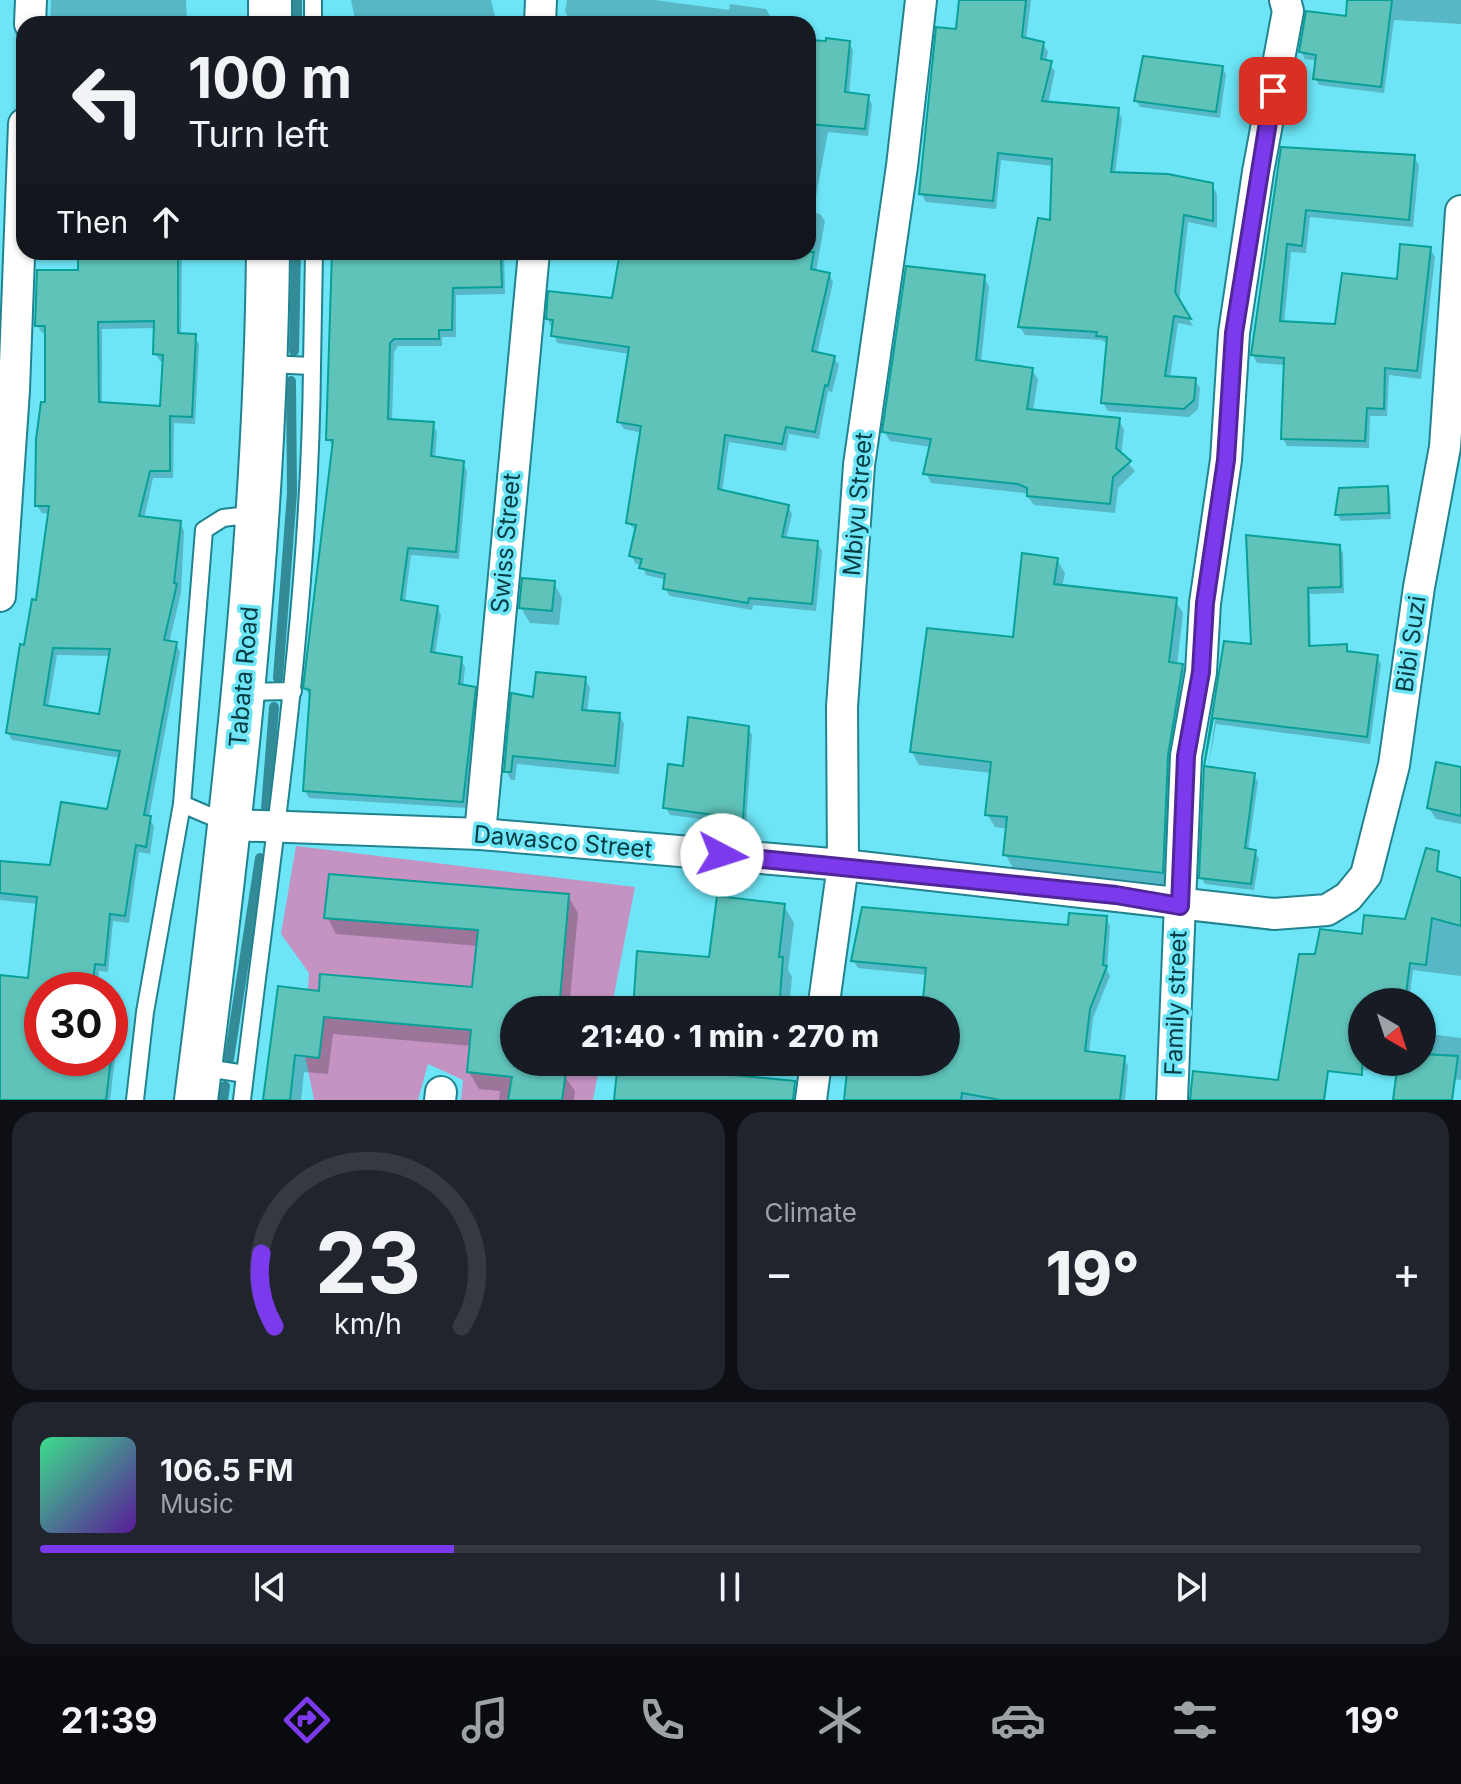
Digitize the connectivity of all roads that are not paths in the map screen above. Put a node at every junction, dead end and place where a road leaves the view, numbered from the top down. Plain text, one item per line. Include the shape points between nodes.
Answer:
1 (921, 0) edge
2 (1285, 0) edge
3 (1461, 211) edge
4 (19, 260) edge
5 (268, 260) edge
6 (314, 260) edge
7 (533, 260) edge
8 (265, 364) junction
9 (312, 366) junction
10 (259, 514) junction
11 (0, 596) edge
12 (293, 691) junction
13 (242, 692) junction
14 (182, 804) junction
15 (231, 825) junction
16 (275, 827) junction
17 (480, 834) junction
18 (843, 865) junction
19 (1180, 906) junction
20 (825, 996) edge
21 (245, 1074) junction
22 (814, 1076) edge
23 (198, 1084) edge
24 (135, 1100) edge
25 (242, 1100) edge
26 (811, 1100) edge
27 (1172, 1100) edge

1 - 18 street, Mbiyu Street via 859,465 842,707
2 - 19 street, Family street via 1288,11 1234,333 1226,460 1186,756
3 - 19 street, Bibi Suzi via 1445,447 1394,765 1366,875 1348,897 1327,910 1274,914
4 - 11 street
5 - 8 main road, Tabata Road
6 - 9 lane
7 - 17 street, Swiss Street
8 - 9 lane
8 - 10 main road, Tabata Road
9 - 12 lane via 311,473
10 - 13 main road, Tabata Road
10 - 14 lane via 223,518 204,530
12 - 13 lane
12 - 16 lane
13 - 15 main road, Tabata Road
14 - 15 lane
14 - 24 lane
15 - 16 street, Dawasco Street
15 - 23 main road, Tabata Road
16 - 17 street, Dawasco Street
16 - 21 lane
17 - 18 street, Dawasco Street
18 - 19 street, Dawasco Street
18 - 20 street, Mbiyu Street
19 - 27 street, Family street
21 - 23 lane
21 - 25 lane
22 - 26 street

